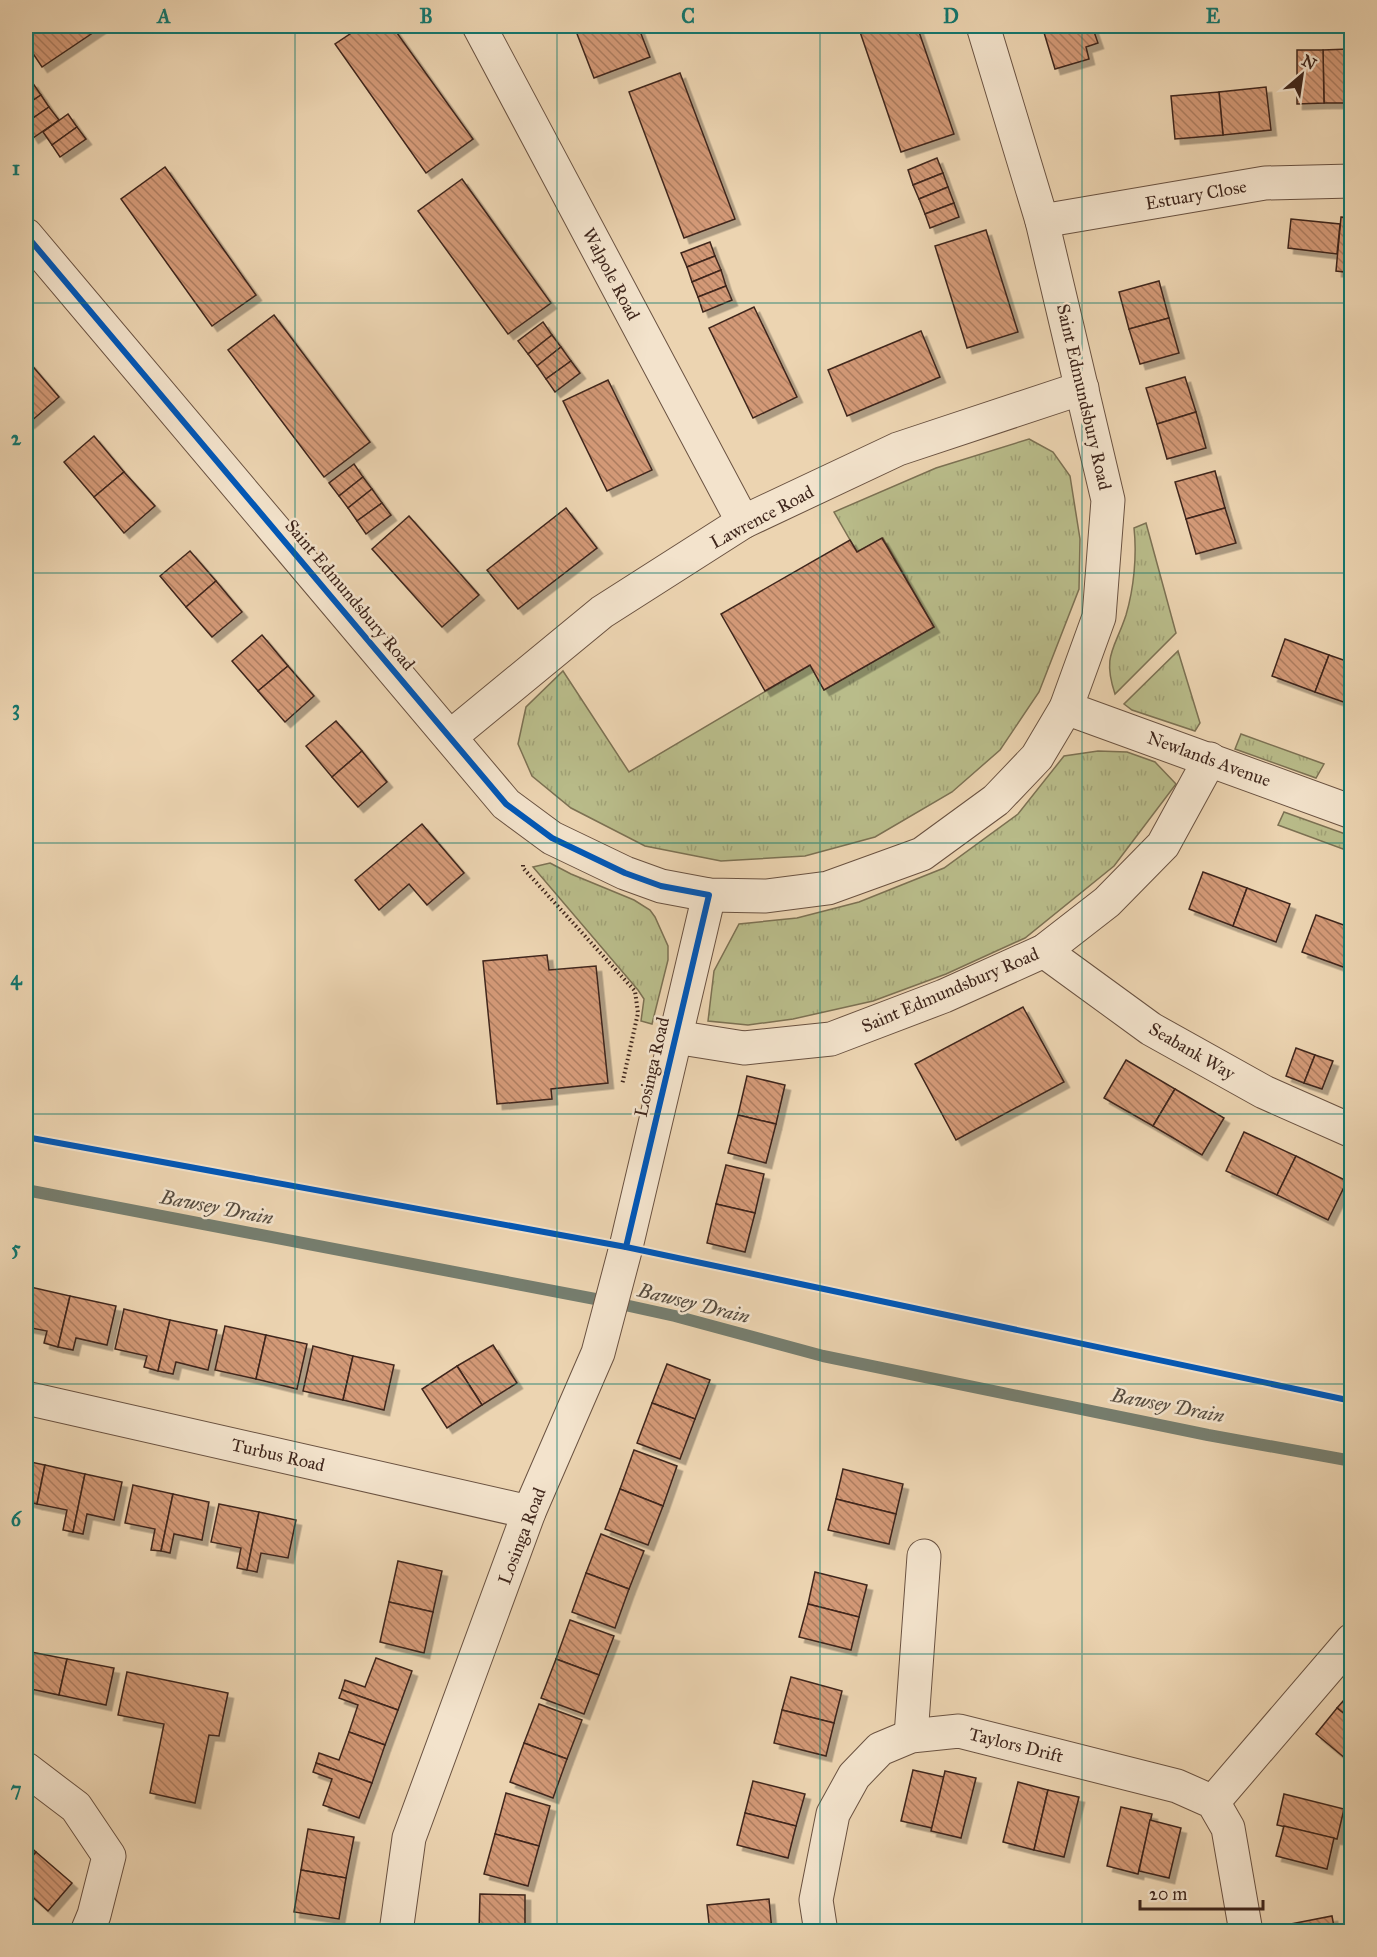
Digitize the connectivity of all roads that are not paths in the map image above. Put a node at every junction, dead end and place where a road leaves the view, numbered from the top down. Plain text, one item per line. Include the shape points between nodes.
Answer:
1 (479, 26) edge
2 (983, 26) edge
3 (1352, 181) edge
4 (1042, 221) junction
5 (26, 235) edge
6 (1082, 388) junction
7 (743, 522) junction
8 (1066, 708) junction
9 (450, 737) junction
10 (1210, 759) junction
11 (1352, 812) edge
12 (709, 895) junction
13 (1044, 951) junction
14 (675, 1037) junction
15 (1352, 1131) edge
16 (26, 1398) edge
17 (530, 1512) junction
18 (924, 1556) dead end
19 (1352, 1640) edge
20 (911, 1736) junction
21 (26, 1769) edge
22 (1213, 1802) junction
23 (87, 1932) edge
24 (396, 1932) edge
25 (821, 1932) edge
26 (1246, 1932) edge

1 - 7 street, Walpole Road
2 - 4 street, Saint Edmundsbury Road
3 - 4 street, Estuary Close via 1264,183
4 - 6 street, Saint Edmundsbury Road
5 - 9 street, Saint Edmundsbury Road
6 - 7 street, Lawrence Road via 898,449
6 - 8 street, Saint Edmundsbury Road via 1108,500 1100,617
7 - 9 street, Lawrence Road via 602,612
8 - 10 street, Newlands Avenue
8 - 12 street, Saint Edmundsbury Road via 1037,757 996,800 922,854 828,888 766,896
9 - 12 street, Saint Edmundsbury Road via 506,804 552,838 661,886
10 - 11 street, Newlands Avenue
10 - 13 street, Saint Edmundsbury Road via 1163,844 1107,902
12 - 14 street, Losinga Road
13 - 14 street, Saint Edmundsbury Road via 944,996 831,1039 744,1048
13 - 15 street, Seabank Way via 1151,1029 1264,1092
14 - 17 street, Losinga Road via 598,1353
16 - 17 street, Turbus Road
17 - 24 street, Losinga Road via 409,1838
18 - 20 street
19 - 22 street
20 - 22 street, Taylors Drift via 959,1731 1177,1786
20 - 25 street, Taylors Drift via 873,1756 854,1776 834,1814 816,1900
21 - 23 street via 76,1807 109,1856
22 - 26 street via 1228,1828

